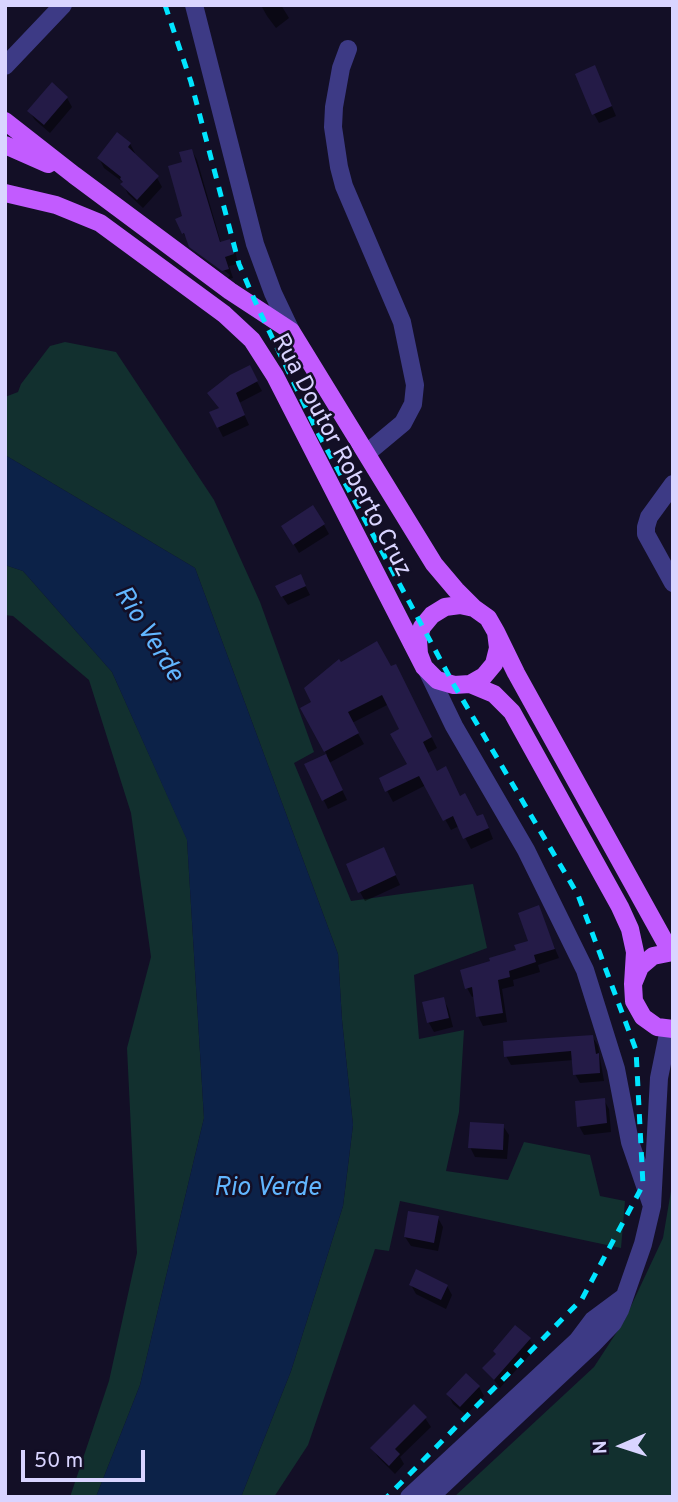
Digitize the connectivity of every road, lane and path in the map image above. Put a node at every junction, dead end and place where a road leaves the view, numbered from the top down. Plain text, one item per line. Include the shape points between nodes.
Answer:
1 (63, 5) edge
2 (194, 5) edge
3 (348, 49) dead end
4 (8, 68) edge
5 (5, 121) edge
6 (5, 145) edge
7 (74, 175) junction
8 (5, 193) edge
9 (291, 331) junction
10 (367, 453) junction
11 (673, 484) edge
12 (673, 583) edge
13 (474, 608) junction
14 (496, 632) junction
15 (426, 668) junction
16 (470, 684) junction
17 (671, 951) edge
18 (633, 984) junction
19 (648, 1021) junction
20 (671, 1029) edge
21 (659, 1078) junction
22 (652, 1206) junction
23 (624, 1297) junction
24 (409, 1497) edge
25 (430, 1497) edge

1 - 4 street
2 - 9 street via 255,244
3 - 10 street via 334,107 339,167 402,322 415,385 403,423
5 - 7 main road
6 - 7 main road
7 - 9 main road
8 - 15 main road, Rua Doutor Roberto Cruz via 56,205 100,223 224,314 252,340
9 - 10 main road
10 - 13 main road via 434,564
11 - 12 street via 646,527
13 - 14 main road via 488,618
13 - 15 main road via 445,607 422,626 419,654
14 - 16 main road via 494,664
14 - 17 main road
15 - 16 main road via 437,680
15 - 22 street, Rua Doutor Roberto Cruz via 526,850 585,970 613,1059 630,1142
16 - 18 main road via 495,694 512,712 620,907 635,952
17 - 18 main road via 646,961
18 - 19 main road via 634,1002
19 - 20 main road
19 - 21 street
20 - 21 street
21 - 22 street
22 - 23 street
23 - 24 street via 593,1320 578,1340
23 - 25 street via 613,1323

